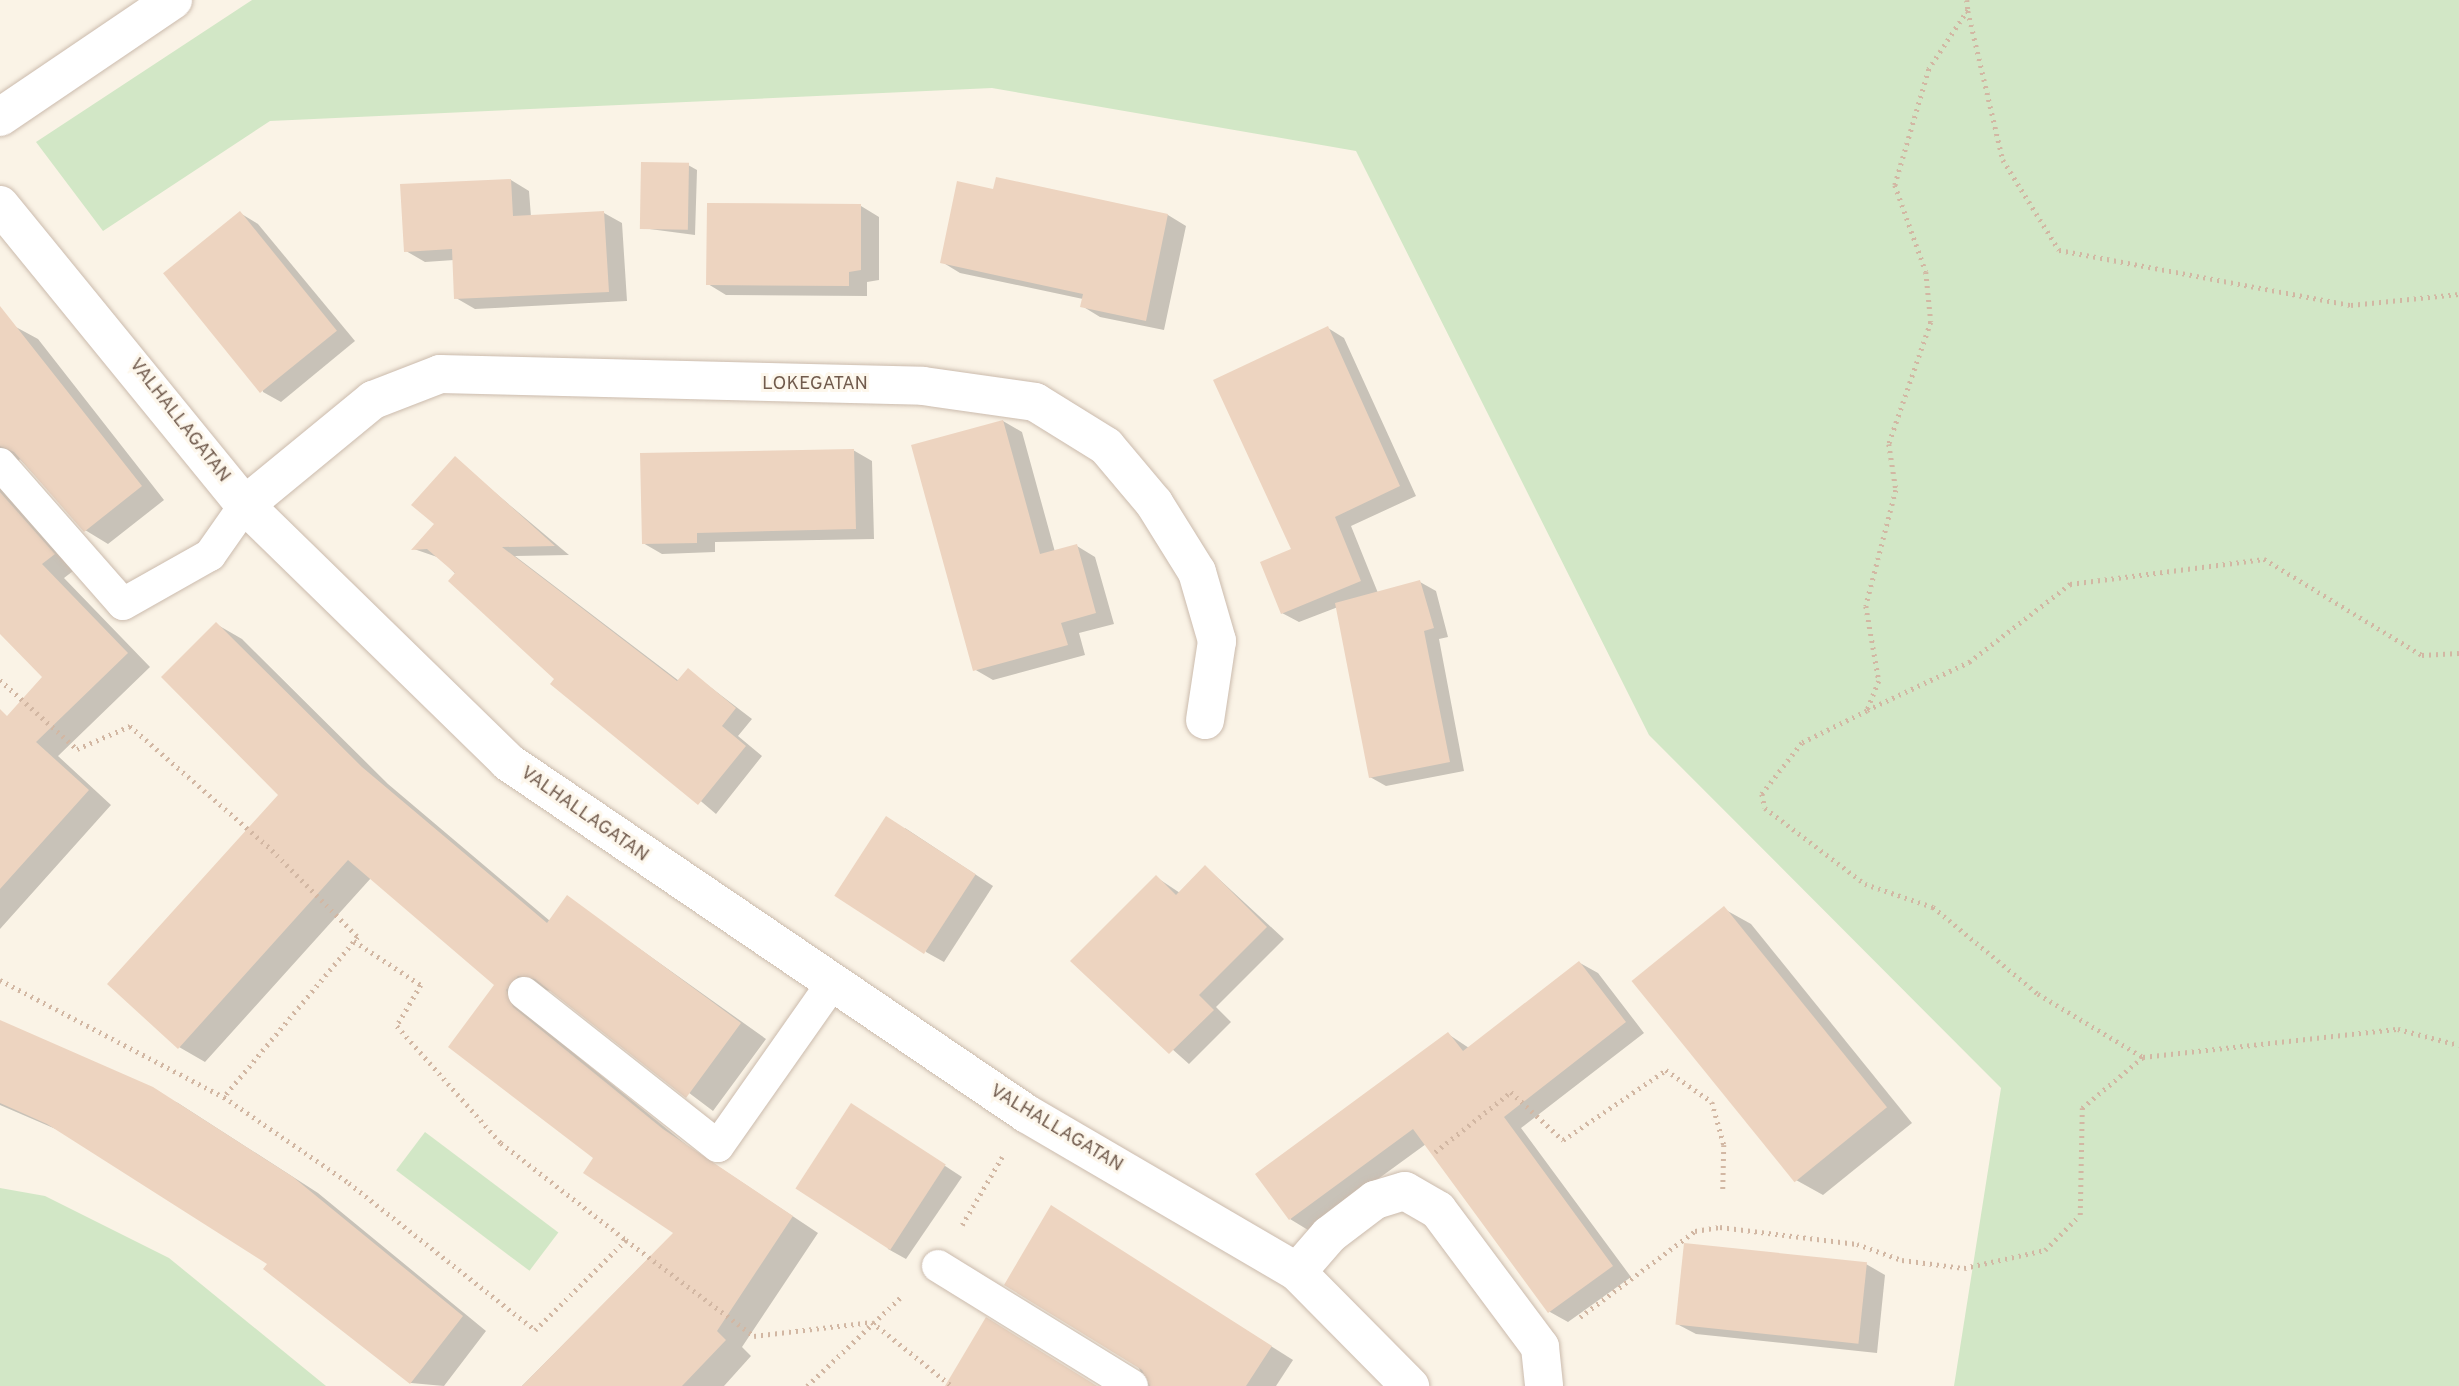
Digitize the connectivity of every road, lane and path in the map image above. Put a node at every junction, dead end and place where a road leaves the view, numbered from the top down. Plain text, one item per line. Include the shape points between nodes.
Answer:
1 (173, 0) edge
2 (1967, 0) edge
3 (1968, 10) junction
4 (0, 117) edge
5 (0, 205) edge
6 (2459, 294) edge
7 (0, 464) edge
8 (245, 505) junction
9 (2459, 653) edge
10 (0, 680) edge
11 (1867, 711) junction
12 (1205, 720) dead end
13 (354, 942) junction
14 (0, 980) edge
15 (831, 985) junction
16 (524, 993) dead end
17 (2459, 1045) edge
18 (2143, 1057) junction
19 (224, 1097) junction
20 (1723, 1189) dead end
21 (1405, 1191) junction
22 (626, 1240) junction
23 (938, 1266) dead end
24 (1297, 1272) junction
25 (872, 1322) junction
26 (1540, 1347) junction
27 (807, 1386) edge
28 (952, 1386) edge
29 (1132, 1386) edge
30 (1410, 1386) edge
31 (1544, 1386) edge

1 - 4 street
2 - 3 path
3 - 6 path via 2003,160 2059,250 2351,305
3 - 11 path via 1929,69 1895,185 1926,272 1931,322 1889,444 1896,490 1866,606 1879,681
5 - 8 street, VALHALLAGATAN
7 - 8 lane via 123,604 210,555
8 - 12 street, LOKEGATAN via 373,400 440,374 923,386 1035,402 1106,446 1154,503 1196,572 1217,641
8 - 15 street, VALHALLAGATAN via 508,762
9 - 11 path via 2422,655 2264,559 2070,583 1969,662
10 - 13 path via 77,749 130,726 272,850 358,937
11 - 18 path via 1802,743 1772,774 1762,794 1765,808 1865,884 1933,907 2038,994
13 - 19 path
13 - 22 path via 421,985 397,1026 500,1143
14 - 19 path
15 - 16 lane via 718,1146
15 - 24 street, VALHALLAGATAN via 1027,1114
17 - 18 path via 2398,1029
18 - 26 path via 2082,1108 2080,1216 2045,1250 1964,1268 1902,1260 1857,1244 1720,1227 1695,1231
19 - 22 path via 349,1183 535,1330
20 - 21 path via 1724,1145 1712,1102 1666,1070 1563,1140 1511,1092 1442,1143
21 - 24 street via 1376,1200 1329,1235
21 - 26 street via 1438,1210
22 - 25 path via 754,1336
23 - 29 lane
24 - 30 street, VALHALLAGATAN
25 - 27 path
25 - 28 path
26 - 31 street

